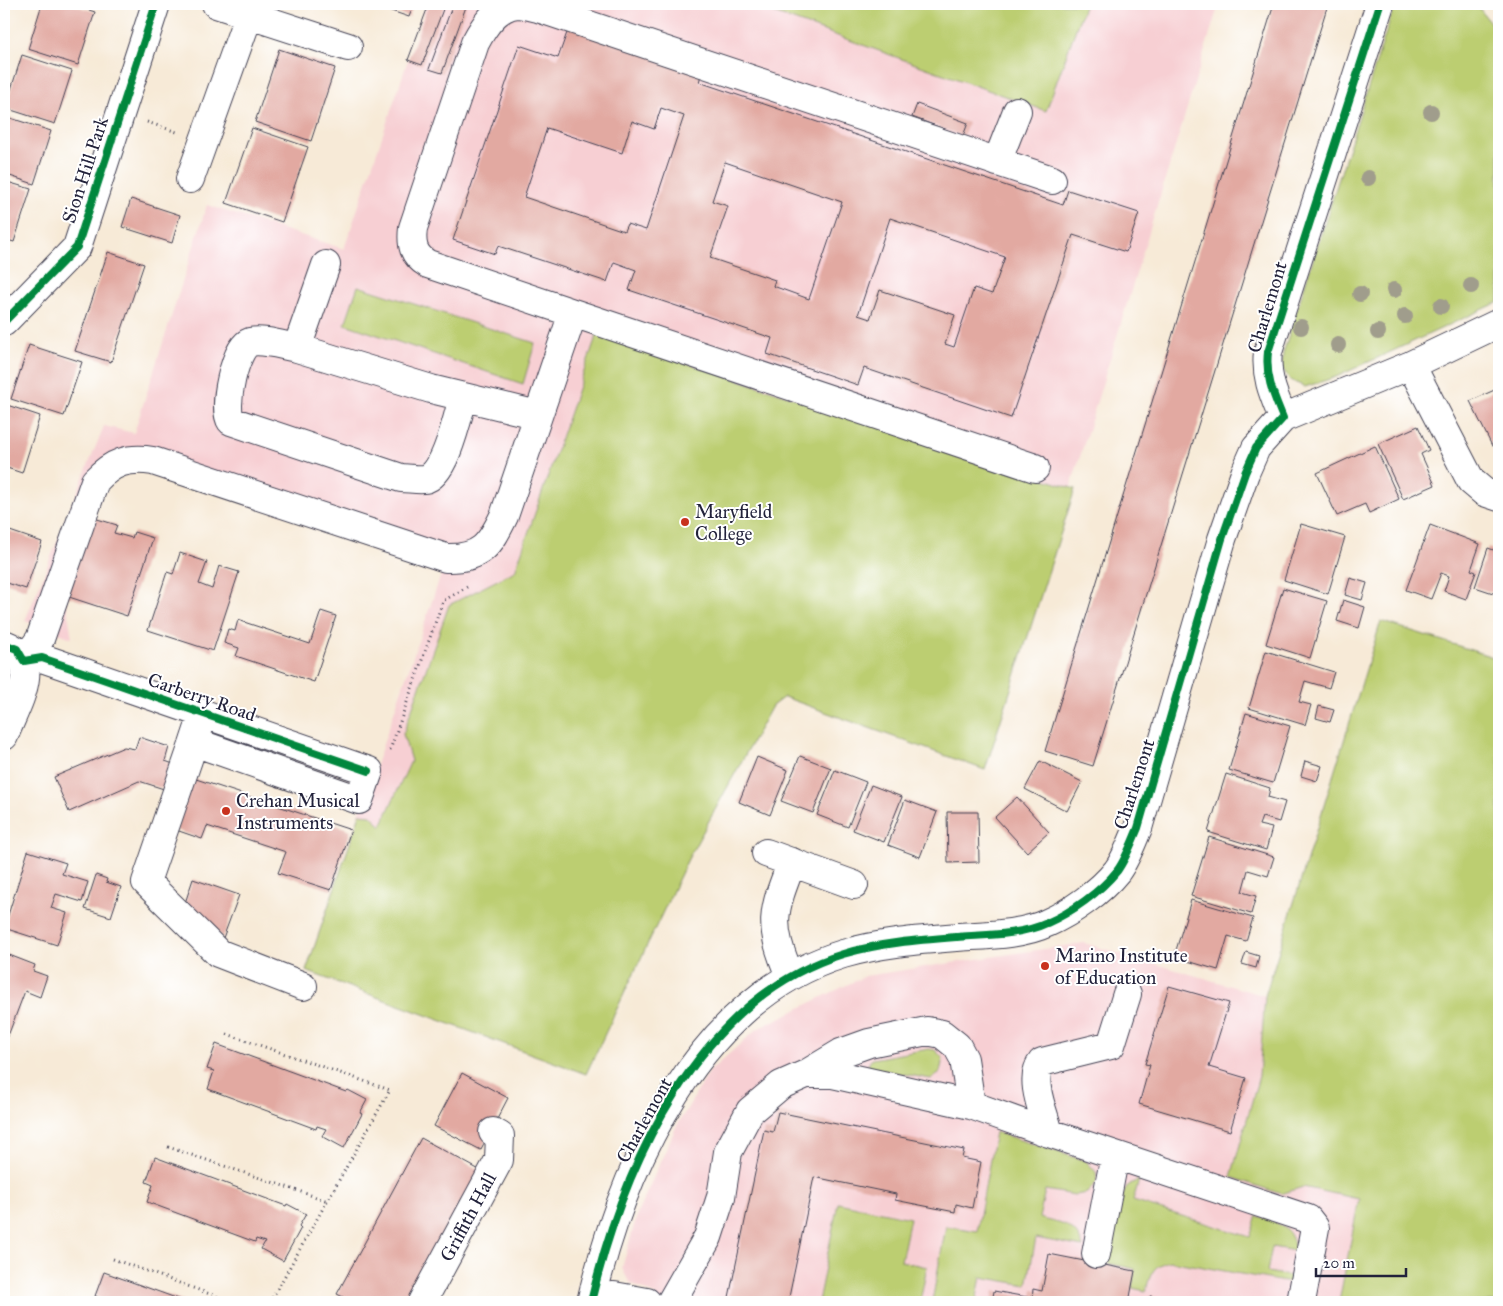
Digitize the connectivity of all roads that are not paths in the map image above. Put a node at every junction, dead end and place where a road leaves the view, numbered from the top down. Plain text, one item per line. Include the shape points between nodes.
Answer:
1 (156, 4) edge
2 (216, 4) edge
3 (1380, 4) edge
4 (499, 7) edge
5 (249, 14) junction
6 (348, 47) dead end
7 (1017, 112) dead end
8 (997, 162) junction
9 (190, 178) dead end
10 (1052, 180) dead end
11 (326, 265) dead end
12 (573, 313) junction
13 (4, 322) edge
14 (1499, 323) edge
15 (297, 348) junction
16 (1411, 365) junction
17 (463, 398) junction
18 (538, 415) junction
19 (1283, 418) junction
20 (1035, 468) dead end
21 (1499, 497) edge
22 (14, 653) edge
23 (203, 715) junction
24 (4, 736) edge
25 (194, 742) junction
26 (766, 853) dead end
27 (792, 862) junction
28 (854, 885) dead end
29 (790, 976) junction
30 (303, 986) dead end
31 (1128, 994) dead end
32 (806, 1074) junction
33 (971, 1105) junction
34 (493, 1132) dead end
35 (1049, 1133) junction
36 (1115, 1155) junction
37 (1096, 1254) dead end
38 (591, 1300) edge
39 (422, 1302) edge
40 (647, 1302) edge
41 (671, 1302) edge
42 (1301, 1302) edge

1 - 13 street, Sion Hill Park via 77,247
2 - 5 street
3 - 19 street, Charlemont via 1268,352 1266,368 1270,386
4 - 8 street via 518,4 538,8
4 - 12 street via 475,43 413,228 412,248 417,258 428,264
5 - 6 street
5 - 9 street
7 - 8 street
8 - 10 street
11 - 15 street
12 - 18 street
12 - 20 street
14 - 16 street, Charlemont
15 - 17 street
15 - 17 street via 249,342 242,348 228,391 227,410 231,421 401,478 425,479 433,475 442,462
16 - 19 street, Charlemont
16 - 21 street via 1471,481 1484,492
17 - 18 street
18 - 22 street via 494,538 483,550 465,558 446,558 153,461 135,458 119,462 107,468 95,481 40,639
19 - 29 street, Charlemont via 1256,448 1245,473 1222,539 1138,828 1118,870 1092,895 1047,924 1003,934 910,940 843,954
22 - 23 street, Carberry Road via 42,658
22 - 24 street via 27,675
23 - 25 street, Carberry Road
23 - 25 street, Carberry Road via 369,771 359,800
25 - 30 street via 146,882 218,952
26 - 27 street
27 - 28 street
27 - 29 street via 776,904 773,923 776,941
29 - 38 street, Charlemont via 746,1008 704,1053 665,1109 626,1189
31 - 35 street via 1111,1045 1042,1062 1036,1069
32 - 33 street via 833,1074
32 - 33 street via 841,1053 869,1043 927,1031 942,1034 957,1046 964,1059
32 - 41 street via 781,1085 750,1111 728,1152 721,1197 708,1237
33 - 35 street
34 - 39 street, Griffith Hall via 500,1136 498,1160
35 - 36 street
36 - 37 street
36 - 42 street via 1308,1219 1315,1228
38 - 40 street via 614,1296

